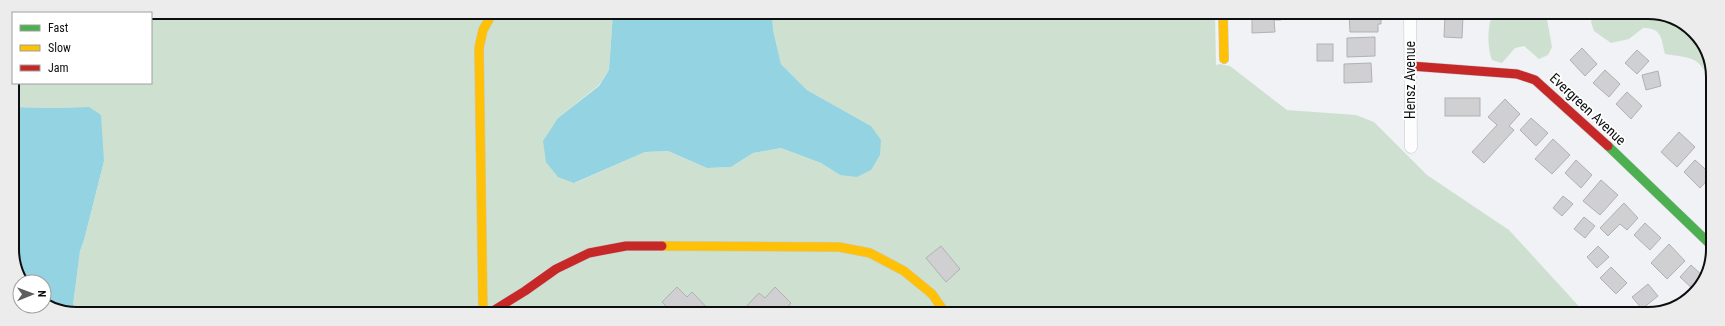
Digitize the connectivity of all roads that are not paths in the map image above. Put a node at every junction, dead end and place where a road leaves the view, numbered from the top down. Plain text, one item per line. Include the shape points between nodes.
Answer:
1 (488, 19) edge
2 (1224, 19) edge
3 (1410, 19) edge
4 (1224, 59) dead end
5 (1411, 66) junction
6 (1411, 146) dead end
7 (1706, 240) edge
8 (483, 307) edge
9 (499, 307) edge
10 (941, 307) edge

1 - 8 street via 479,48
2 - 4 street
3 - 5 street, Hensz Avenue
5 - 6 street, Hensz Avenue
5 - 7 street, Evergreen Avenue via 1518,74 1535,80
9 - 10 street via 563,266 589,253 626,246 839,247 870,253 904,271 932,294

